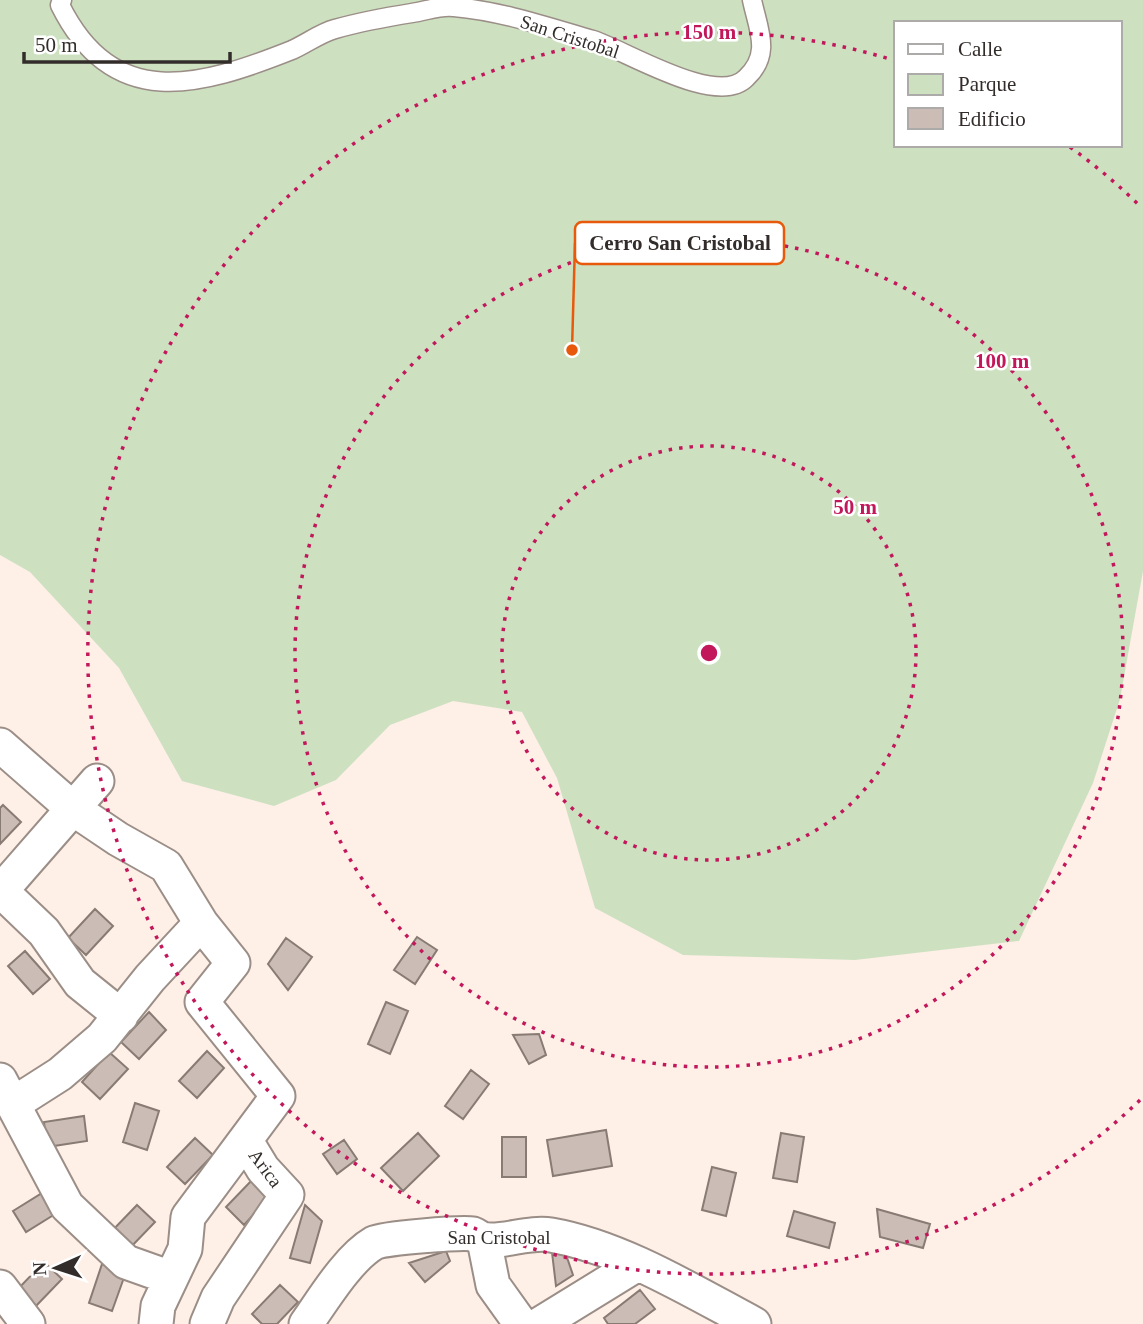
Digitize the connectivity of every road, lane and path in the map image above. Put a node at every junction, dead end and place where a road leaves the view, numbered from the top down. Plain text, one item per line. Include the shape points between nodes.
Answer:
1 (62, 0) edge
2 (752, 0) edge
3 (0, 745) edge
4 (97, 780) dead end
5 (72, 808) junction
6 (0, 891) edge
7 (201, 923) junction
8 (121, 1016) junction
9 (7, 1092) edge
10 (246, 1141) junction
11 (484, 1240) junction
12 (636, 1265) junction
13 (171, 1278) junction
14 (0, 1287) edge
15 (28, 1324) edge
16 (156, 1324) edge
17 (207, 1324) edge
18 (306, 1324) edge
19 (521, 1324) edge
20 (540, 1324) edge
21 (754, 1324) edge

1 - 2 lane, San Cristobal via 74,33 115,70 137,80 180,83 292,50 333,29 450,6 501,13 596,41 681,78 730,86 745,80 762,56
3 - 5 street
4 - 5 street
5 - 6 street
5 - 7 street via 166,866
6 - 8 street via 44,932 80,983
7 - 8 street
7 - 10 street via 233,963 202,1002 278,1096
8 - 9 street via 60,1074
9 - 13 street via 67,1206 126,1262
10 - 13 street via 188,1217 185,1249
10 - 17 street, Arica via 286,1195 218,1298
11 - 12 street, San Cristobal via 547,1234 605,1250
11 - 18 street, San Cristobal via 471,1234 403,1236 371,1244 348,1266
11 - 19 street via 493,1285
12 - 20 street
12 - 21 street, San Cristobal
13 - 16 street via 158,1306
14 - 15 street

